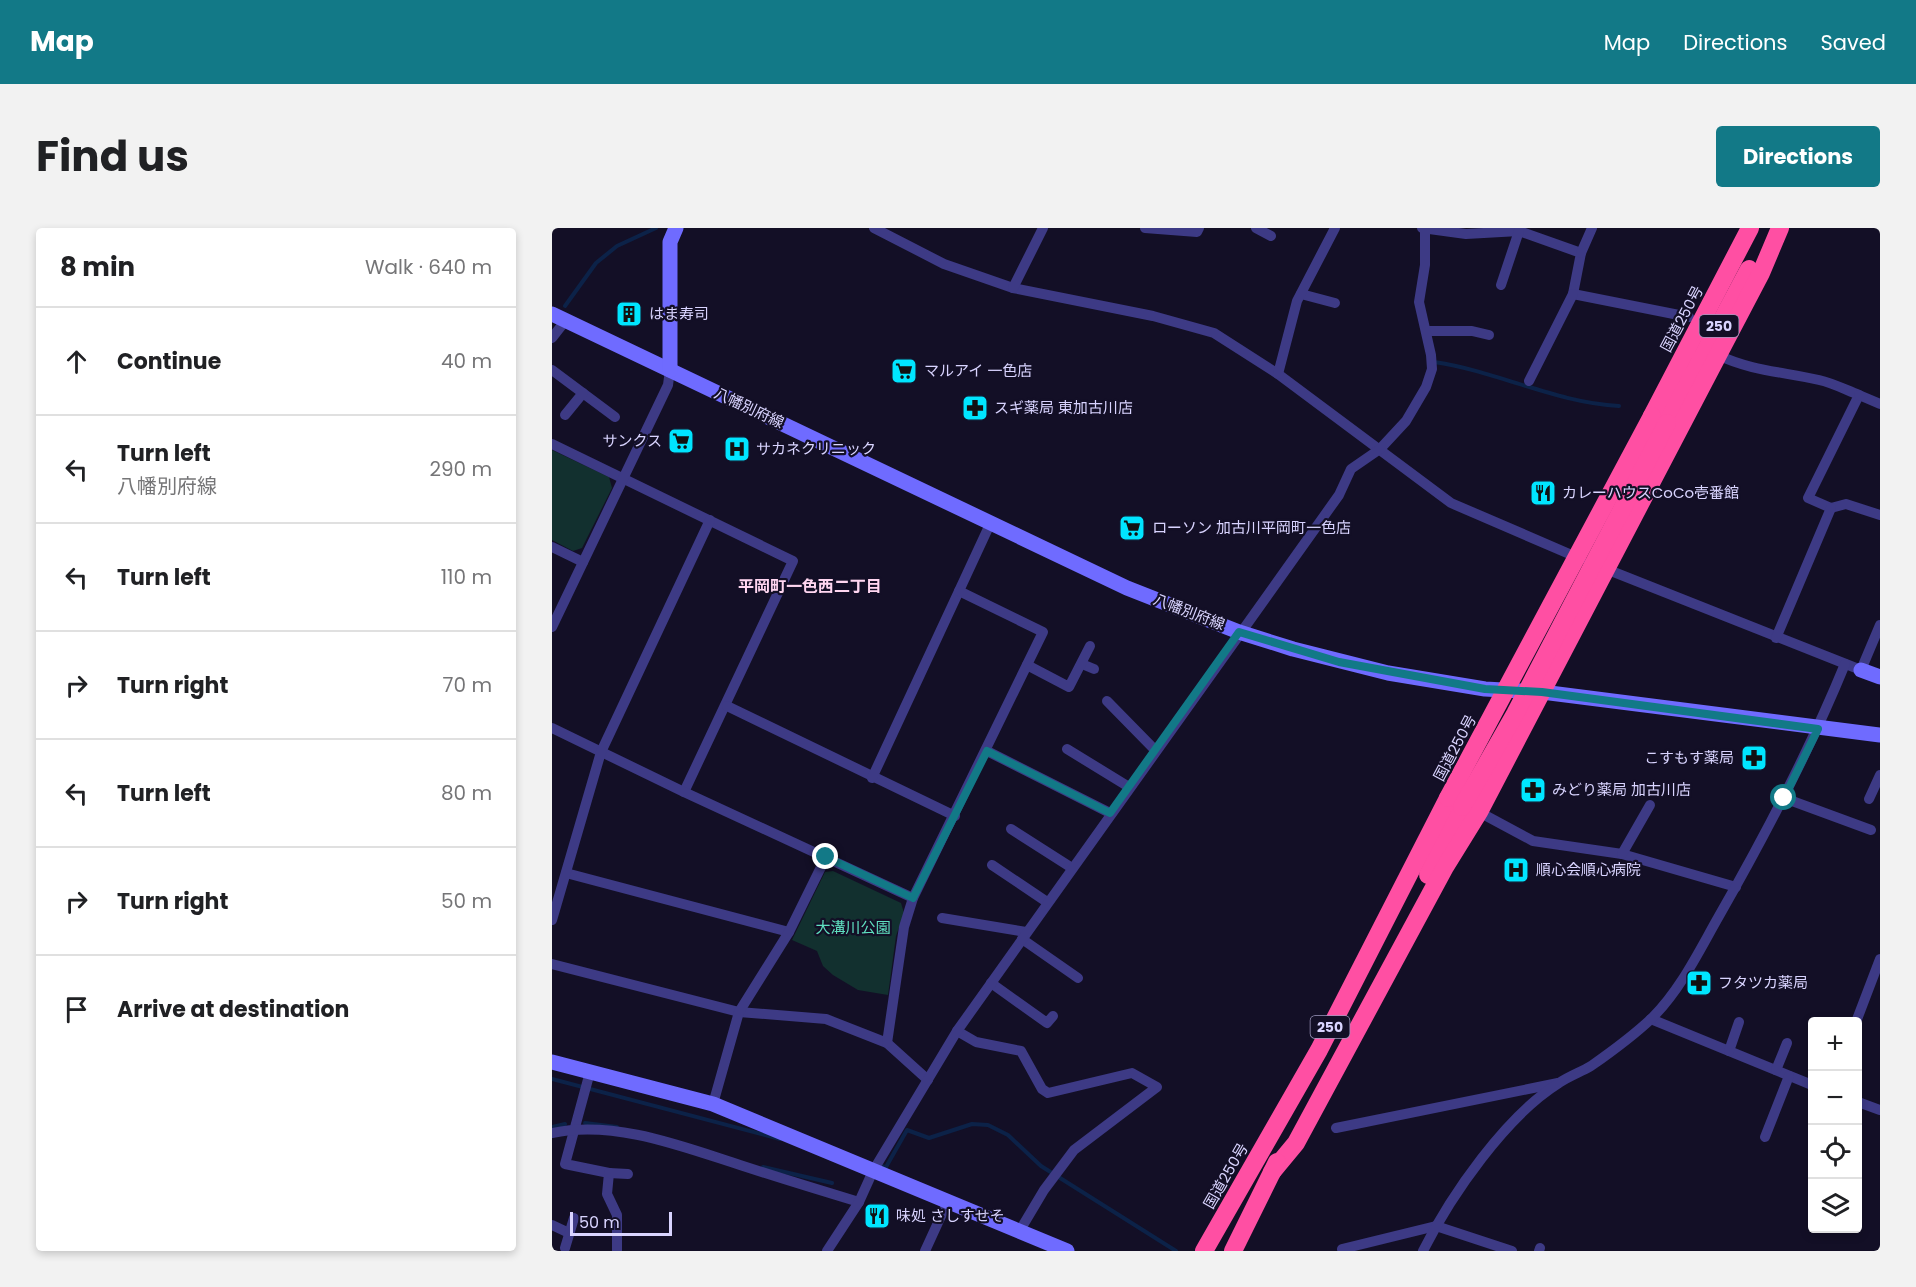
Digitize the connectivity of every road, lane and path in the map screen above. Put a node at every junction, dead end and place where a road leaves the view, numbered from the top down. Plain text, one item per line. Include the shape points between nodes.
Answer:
1 (676, 228) edge
2 (874, 228) edge
3 (1042, 228) edge
4 (1145, 228) edge
5 (1199, 228) edge
6 (1256, 228) edge
7 (1335, 228) edge
8 (1424, 228) edge
9 (1592, 228) edge
10 (1744, 228) edge
11 (1771, 228) edge
12 (1780, 228) edge
13 (1478, 230) edge
14 (1519, 231) junction
15 (1271, 236) dead end
16 (1581, 254) junction
17 (1501, 285) dead end
18 (1013, 288) junction
19 (1301, 294) junction
20 (1574, 294) junction
21 (1335, 303) dead end
22 (559, 317) edge
23 (1689, 317) dead end
24 (1426, 331) junction
25 (1489, 335) dead end
26 (552, 338) edge
27 (1718, 355) junction
28 (552, 370) edge
29 (670, 370) junction
30 (1278, 374) junction
31 (1529, 381) dead end
32 (583, 393) junction
33 (1859, 395) junction
34 (1880, 404) edge
35 (565, 415) dead end
36 (615, 417) dead end
37 (1660, 419) junction
38 (552, 444) edge
39 (1380, 449) junction
40 (624, 478) junction
41 (1831, 508) junction
42 (1880, 515) edge
43 (710, 520) junction
44 (991, 522) junction
45 (552, 547) edge
46 (583, 562) junction
47 (1605, 568) junction
48 (959, 591) junction
49 (1880, 625) edge
50 (552, 627) edge
51 (1239, 632) junction
52 (1776, 638) junction
53 (1090, 646) dead end
54 (1082, 664) junction
55 (1845, 664) junction
56 (1027, 665) junction
57 (1094, 669) dead end
58 (1861, 670) junction
59 (1880, 677) edge
60 (1542, 692) junction
61 (1107, 700) dead end
62 (727, 706) junction
63 (552, 728) edge
64 (1818, 729) junction
65 (1880, 735) edge
66 (1067, 749) dead end
67 (987, 751) junction
68 (1156, 751) junction
69 (601, 752) junction
70 (1880, 775) edge
71 (872, 778) junction
72 (1129, 787) junction
73 (684, 792) junction
74 (1784, 798) junction
75 (1869, 800) dead end
76 (1650, 805) dead end
77 (1463, 806) junction
78 (1110, 813) junction
79 (955, 816) junction
80 (1011, 829) dead end
81 (1871, 830) dead end
82 (1622, 854) junction
83 (826, 857) junction
84 (992, 865) dead end
85 (1071, 868) junction
86 (566, 873) junction
87 (1736, 887) junction
88 (913, 898) junction
89 (1047, 902) junction
90 (942, 918) dead end
91 (552, 920) edge
92 (789, 932) junction
93 (1024, 935) junction
94 (1880, 959) edge
95 (552, 964) edge
96 (1078, 978) dead end
97 (991, 983) junction
98 (740, 1012) junction
99 (1053, 1016) dead end
100 (1858, 1017) edge
101 (1651, 1019) junction
102 (1739, 1022) dead end
103 (957, 1031) junction
104 (887, 1043) junction
105 (1787, 1043) dead end
106 (1728, 1051) junction
107 (552, 1062) edge
108 (1776, 1070) junction
109 (590, 1072) junction
110 (1789, 1076) junction
111 (928, 1080) junction
112 (1558, 1083) junction
113 (1808, 1083) edge
114 (713, 1104) junction
115 (1862, 1104) edge
116 (1880, 1110) edge
117 (575, 1128) junction
118 (1336, 1128) dead end
119 (552, 1132) edge
120 (1765, 1137) dead end
121 (873, 1171) junction
122 (609, 1173) junction
123 (628, 1174) dead end
124 (859, 1202) junction
125 (946, 1203) junction
126 (574, 1218) dead end
127 (552, 1225) edge
128 (1436, 1226) junction
129 (1019, 1232) junction
130 (569, 1233) junction
131 (1037, 1245) edge
132 (565, 1248) dead end
133 (1342, 1249) dead end
134 (617, 1251) edge
135 (827, 1251) edge
136 (925, 1251) edge
137 (1067, 1251) edge
138 (1204, 1251) edge
139 (1233, 1251) edge
140 (1423, 1251) edge
141 (1512, 1251) edge

1 - 29 main road via 670,242
2 - 18 street via 944,264
3 - 18 street
4 - 5 street via 1197,232
6 - 15 street
7 - 19 street
8 - 13 street
8 - 24 street via 1425,265 1419,302
9 - 16 street
10 - 37 highway, 国道250号 / 250
11 - 37 highway, 国道250号 / 250
12 - 27 highway, 250
13 - 14 street
14 - 16 street
14 - 17 street
16 - 20 street
18 - 30 street via 1153,316 1214,333
19 - 21 street
19 - 30 street
20 - 23 street
20 - 31 street
22 - 26 street
22 - 29 main road, 八幡別府線
24 - 25 street via 1472,325
24 - 39 street via 1432,369 1426,387 1406,421
27 - 33 street via 1734,363 1820,380
27 - 47 highway, 250
28 - 32 street
29 - 40 street via 668,384
29 - 44 main road, 八幡別府線
30 - 39 street
32 - 35 street
32 - 36 street
33 - 34 street
33 - 41 street via 1808,498
37 - 77 highway, 国道250号 / 250, bridge
38 - 40 street
39 - 47 street via 1451,503
39 - 51 street via 1351,469 1339,495
40 - 43 street
40 - 46 street
41 - 42 street via 1846,504
41 - 52 street
43 - 62 street via 793,561
43 - 69 street
44 - 48 street
44 - 51 main road, 八幡別府線 via 1127,588
45 - 46 street
46 - 50 street
47 - 52 street
47 - 60 highway, 250
48 - 56 street via 1043,632
48 - 71 street
49 - 58 street
51 - 60 main road, 八幡別府線 via 1388,673 1485,689
51 - 68 street
52 - 55 street
53 - 54 street
54 - 56 street via 1069,687
54 - 57 street
55 - 58 street
55 - 64 street
56 - 67 street
58 - 59 main road
60 - 64 main road, 八幡別府線
60 - 77 highway, 250
61 - 68 street
62 - 71 street
62 - 73 street
63 - 69 street
64 - 65 main road, 八幡別府線
64 - 74 street
66 - 72 street
67 - 78 street
67 - 79 street
68 - 72 street
69 - 73 street
69 - 86 street
70 - 75 street
71 - 79 street
72 - 78 street
73 - 83 street
74 - 81 street
74 - 87 street
76 - 82 street
77 - 82 street via 1533,841
77 - 138 highway, 国道250号 / 250
77 - 139 highway, 国道250号 / 250
78 - 85 street
79 - 88 street
80 - 85 street
82 - 87 street
83 - 88 street
83 - 92 street
84 - 89 street
85 - 89 street
86 - 91 street
86 - 92 street
87 - 101 street via 1678,988
88 - 104 street via 904,927
89 - 93 street
90 - 93 street
92 - 98 street
93 - 96 street
93 - 97 street
94 - 100 street
95 - 98 street
97 - 99 street via 1047,1023
97 - 103 street
98 - 104 street via 816,1017
98 - 114 street
101 - 106 street
101 - 112 street via 1590,1066
102 - 106 street
103 - 111 street
103 - 129 street via 976,1042 1021,1051 1048,1093 1132,1073 1157,1087 1074,1150
104 - 111 street
105 - 108 street
106 - 108 street
107 - 109 main road
108 - 110 street
109 - 114 main road
109 - 117 street
110 - 113 street
110 - 120 street
111 - 121 street
112 - 118 street
112 - 128 street via 1474,1166
114 - 121 main road
115 - 116 street
117 - 119 street
117 - 122 street via 565,1164
117 - 124 street via 599,1128 665,1142
121 - 124 street
121 - 125 main road
122 - 123 street
122 - 134 street via 607,1194 617,1215
124 - 135 street
125 - 129 main road
125 - 136 street
126 - 130 street
127 - 130 street
128 - 133 street
128 - 140 street
128 - 141 street
129 - 131 main road
130 - 132 street
131 - 137 main road

